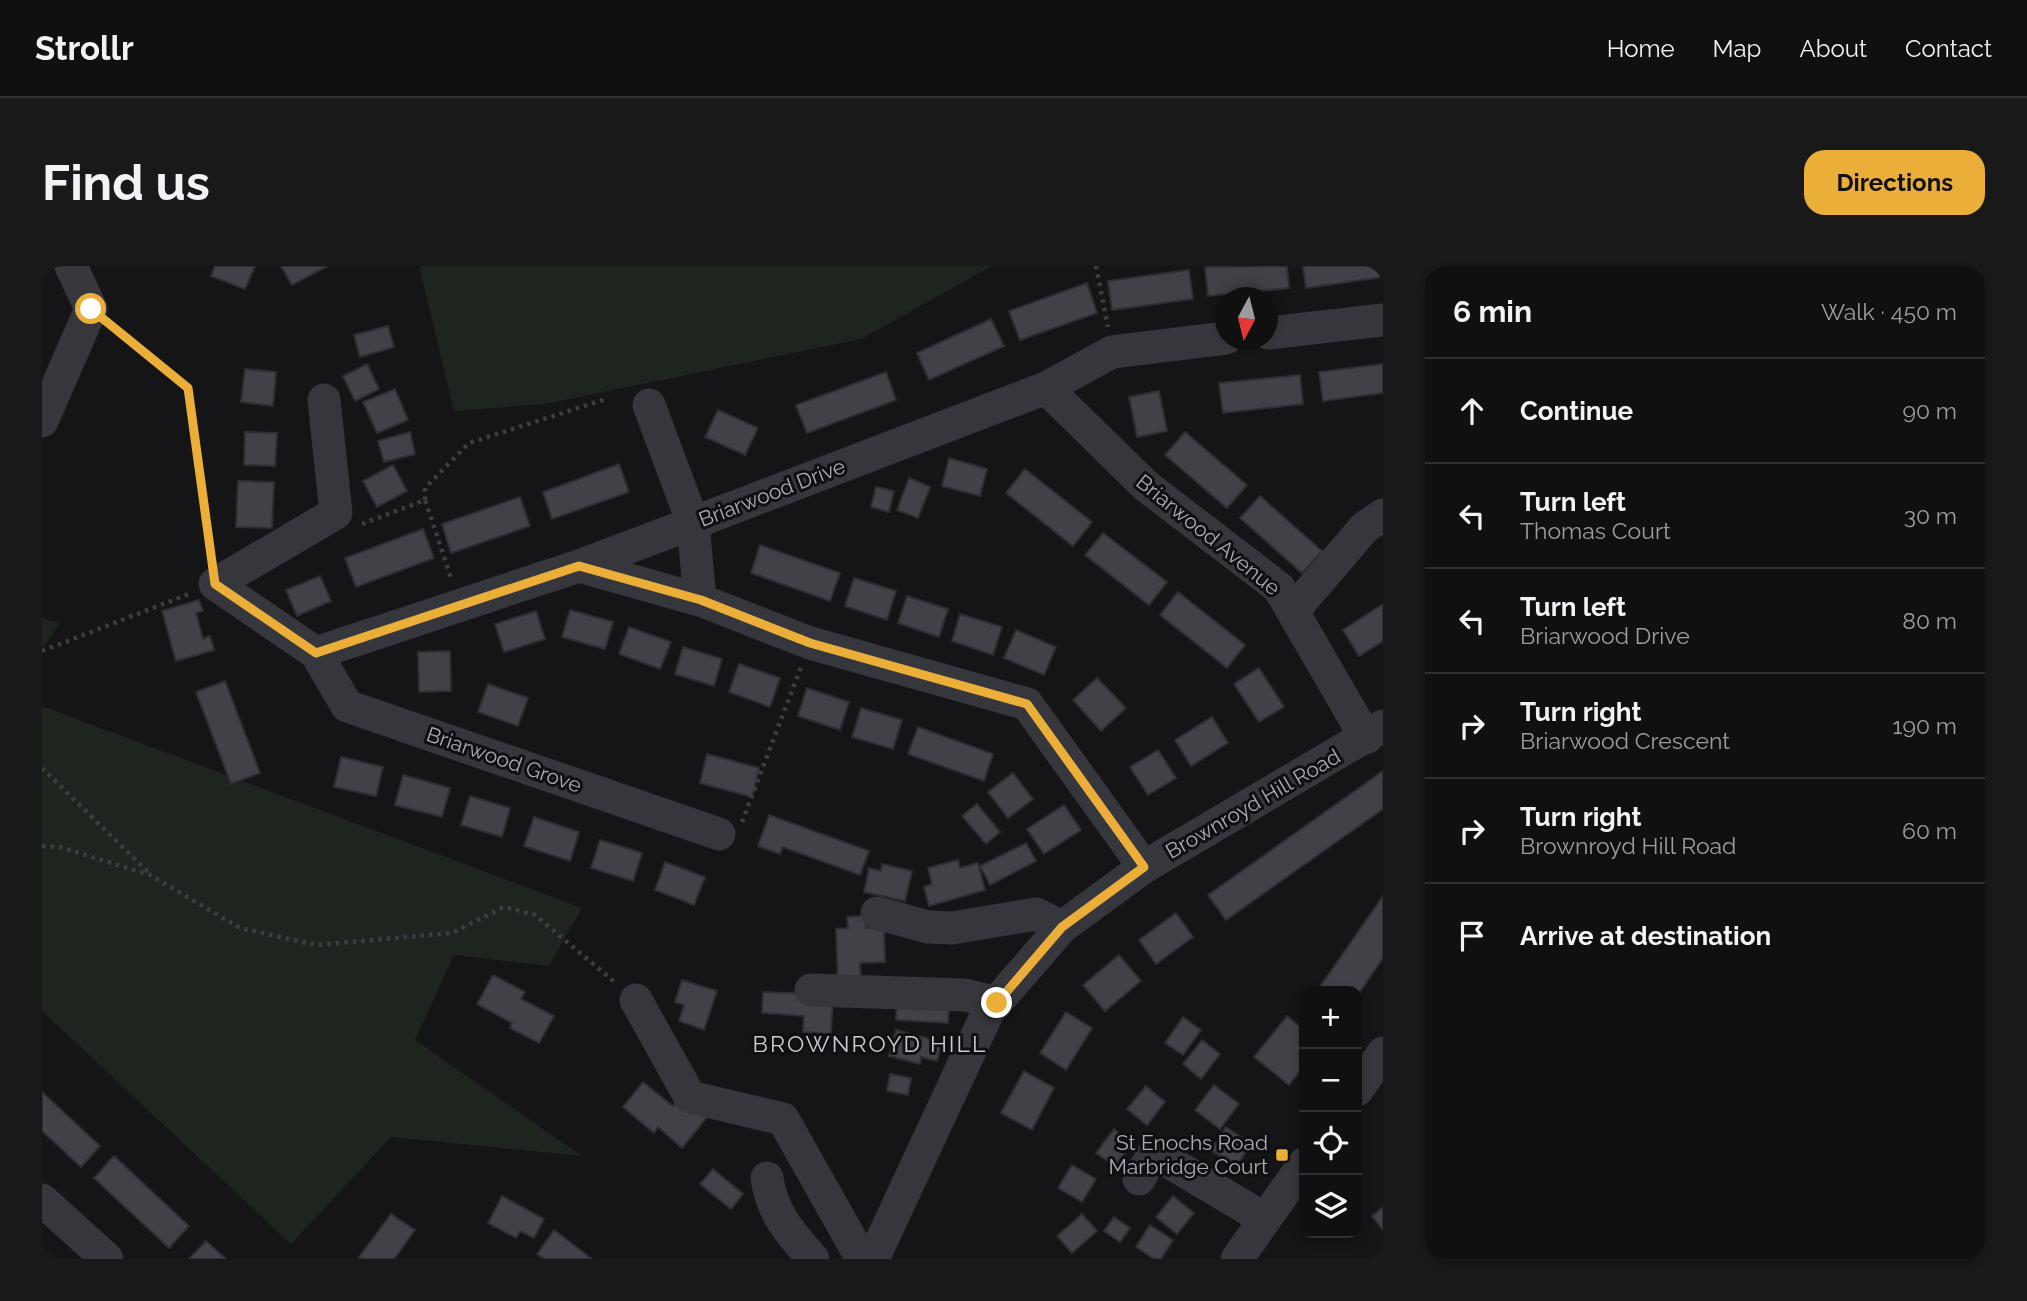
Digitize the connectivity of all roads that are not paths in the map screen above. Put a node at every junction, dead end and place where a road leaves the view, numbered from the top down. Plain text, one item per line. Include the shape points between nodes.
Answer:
1 (71, 266) edge
2 (1383, 320) edge
3 (1278, 332) edge
4 (1215, 339) edge
5 (1046, 388) junction
6 (324, 400) dead end
7 (649, 405) dead end
8 (42, 421) edge
9 (1383, 515) edge
10 (694, 523) junction
11 (579, 566) junction
12 (701, 600) junction
13 (1293, 611) junction
14 (316, 653) junction
15 (1374, 732) edge
16 (719, 834) road end
17 (1144, 867) junction
18 (877, 913) dead end
19 (1062, 927) junction
20 (811, 990) dead end
21 (636, 1000) road end
22 (997, 1003) junction
23 (1383, 1053) edge
24 (1362, 1083) edge
25 (1299, 1171) edge
26 (766, 1178) dead end
27 (1139, 1179) dead end
28 (42, 1199) edge
29 (1272, 1210) junction
30 (107, 1259) edge
31 (813, 1259) edge
32 (862, 1259) edge
33 (873, 1259) edge
34 (1237, 1259) edge

1 - 8 street via 91,309
2 - 3 street
4 - 5 street, Briarwood Drive via 1112,352
5 - 10 street, Briarwood Drive
5 - 13 street, Briarwood Avenue via 1145,485 1279,588
6 - 14 street via 336,513 215,584
7 - 10 street
9 - 13 street via 1365,527
10 - 11 street, Briarwood Drive
10 - 12 street
11 - 12 street
11 - 14 street, Briarwood Drive
12 - 17 street via 810,643 1027,704
13 - 15 street, Briarwood Avenue
14 - 16 street, Briarwood Grove via 347,706
15 - 17 street, Brownroyd Hill Road
17 - 19 street, Brownroyd Hill Road
18 - 19 street via 928,927 952,928 1036,914
19 - 22 street, Brownroyd Hill Road
20 - 22 street via 965,995
21 - 32 street via 690,1097 783,1119
22 - 33 street, Brownroyd Hill Road via 988,1012
23 - 24 street
25 - 29 street
26 - 31 street via 781,1222
27 - 29 street via 1154,1153
28 - 30 street
29 - 34 street

